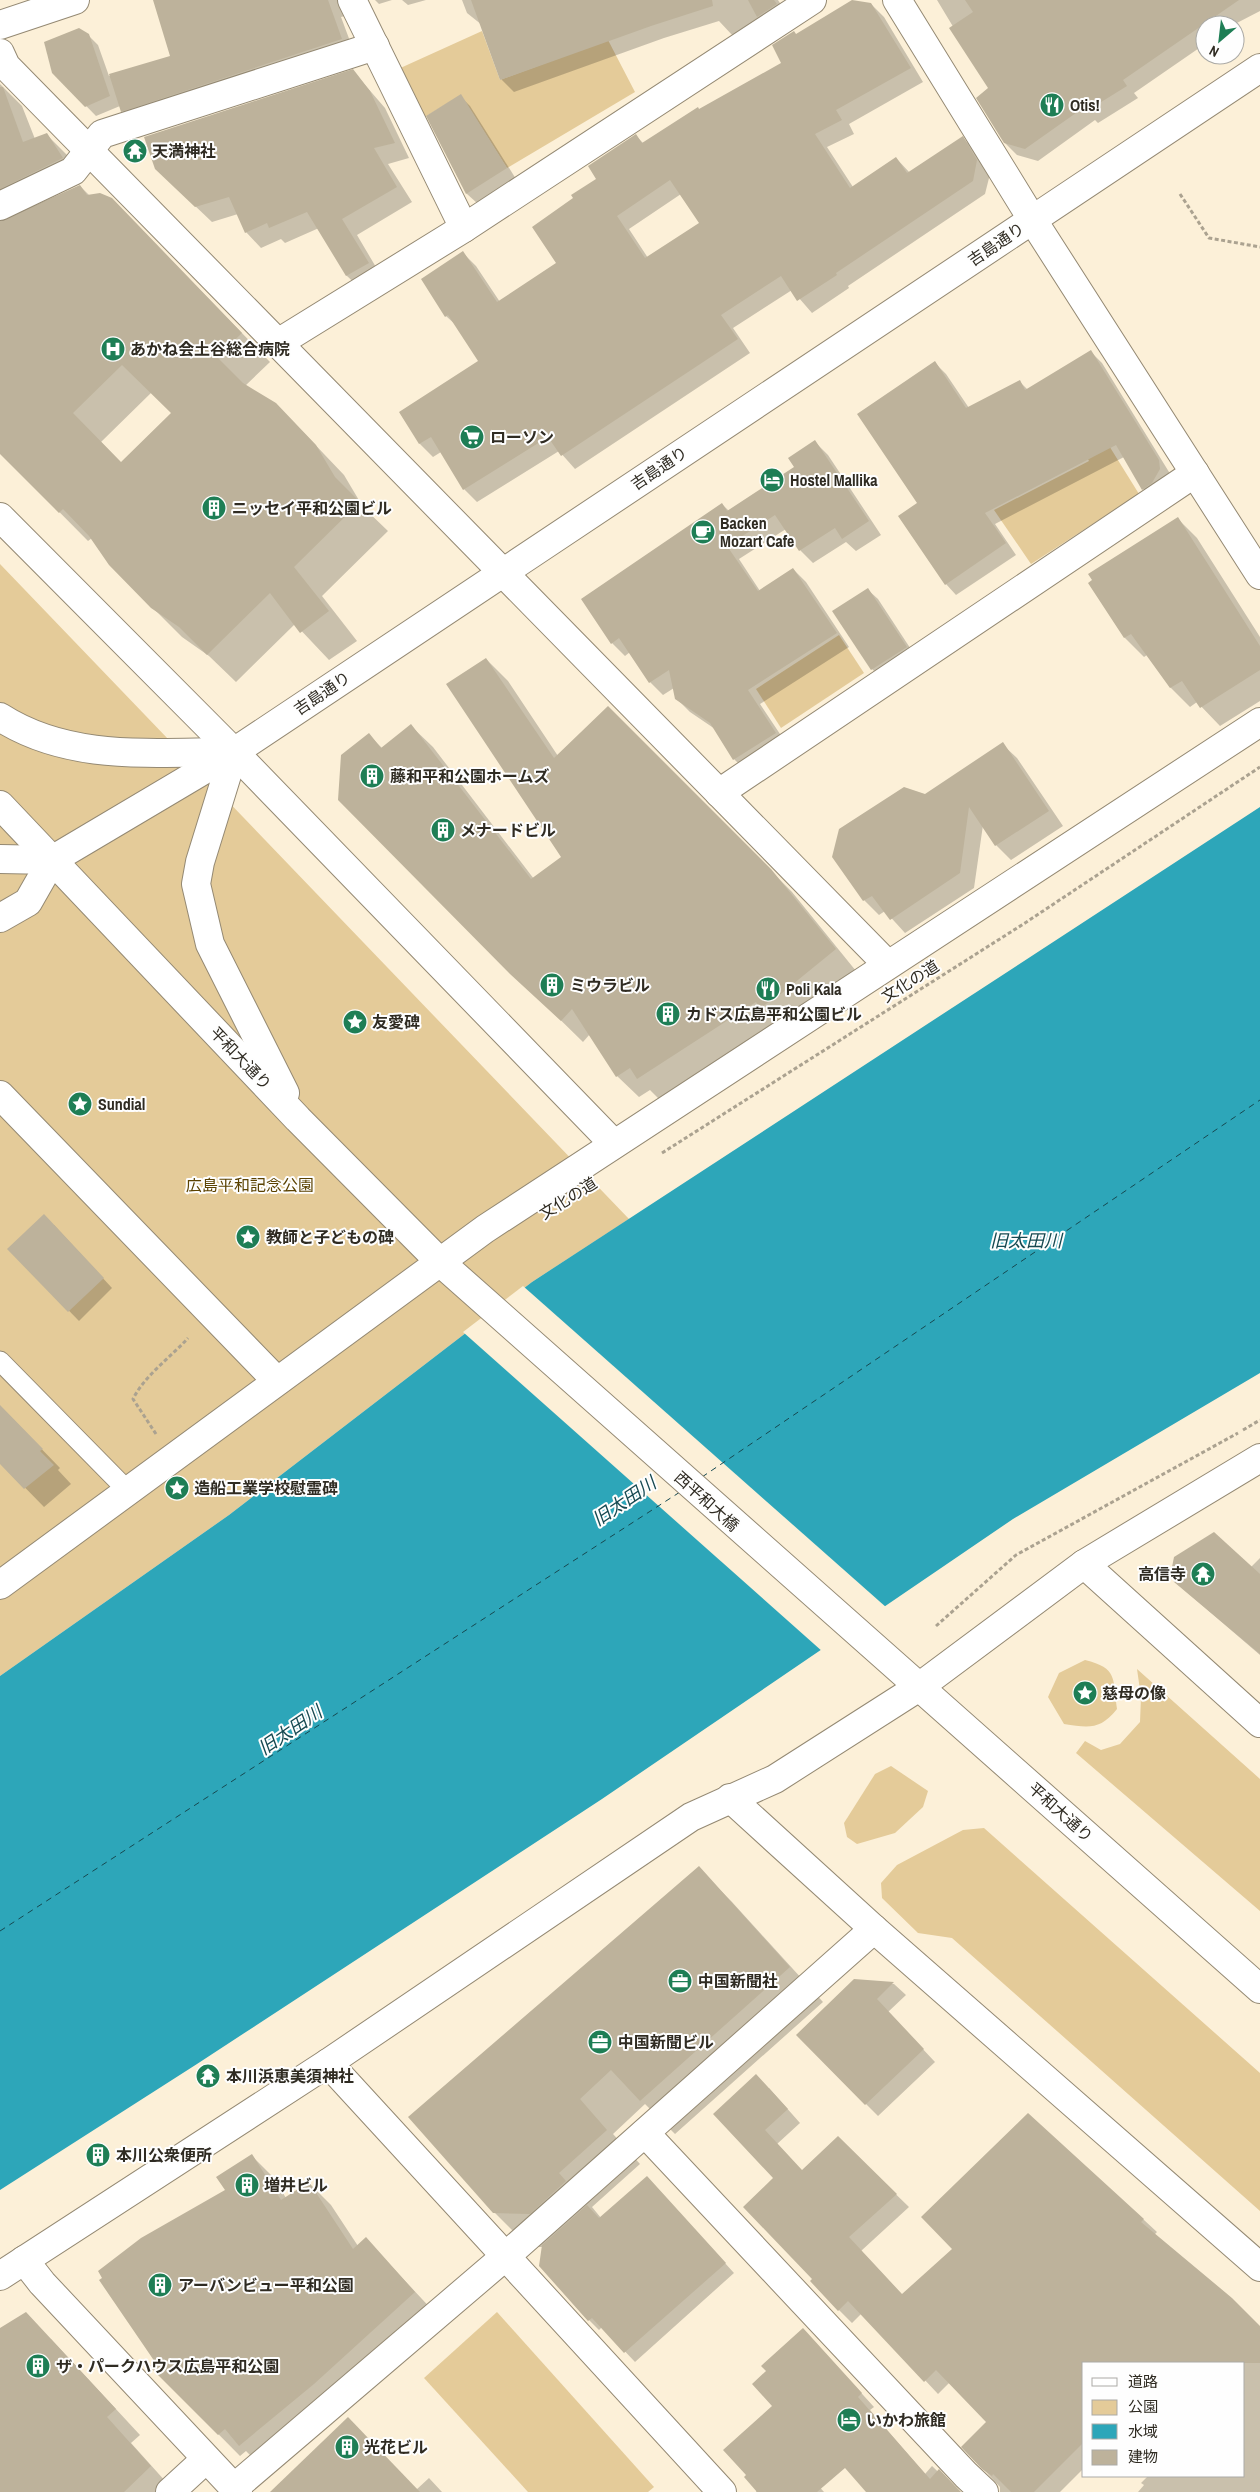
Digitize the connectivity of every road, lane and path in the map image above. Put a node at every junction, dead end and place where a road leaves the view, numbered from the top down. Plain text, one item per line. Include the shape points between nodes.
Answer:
1 (75, 0) edge
2 (352, 0) edge
3 (812, 0) edge
4 (897, 0) edge
5 (0, 25) edge
6 (375, 46) junction
7 (0, 53) edge
8 (1260, 68) edge
9 (89, 151) junction
10 (1180, 194) dead end
11 (0, 206) edge
12 (1032, 219) junction
13 (464, 228) junction
14 (1260, 247) edge
15 (278, 343) junction
16 (1195, 473) junction
17 (0, 517) edge
18 (503, 572) junction
19 (1260, 575) edge
20 (0, 717) edge
21 (1260, 722) edge
22 (234, 752) junction
23 (1260, 768) edge
24 (719, 793) junction
25 (0, 805) edge
26 (0, 859) edge
27 (52, 860) junction
28 (0, 918) edge
29 (888, 964) junction
30 (0, 1095) edge
31 (298, 1119) junction
32 (614, 1144) junction
33 (655, 1158) dead end
34 (440, 1262) junction
35 (487, 1306) joint
36 (188, 1338) dead end
37 (0, 1361) edge
38 (277, 1381) junction
39 (1260, 1420) edge
40 (160, 1441) dead end
41 (1260, 1458) edge
42 (128, 1491) junction
43 (1084, 1564) junction
44 (0, 1585) edge
45 (936, 1626) dead end
46 (860, 1636) joint
47 (919, 1687) junction
48 (1260, 1723) edge
49 (730, 1798) junction
50 (874, 1929) junction
51 (1260, 1989) edge
52 (328, 2062) junction
53 (645, 2133) junction
54 (506, 2255) junction
55 (24, 2260) junction
56 (1260, 2267) edge
57 (0, 2276) edge
58 (206, 2459) junction
59 (236, 2490) edge
60 (170, 2492) edge
61 (722, 2492) edge
62 (984, 2492) edge

1 - 5 street
2 - 6 street
3 - 13 street
4 - 12 street
6 - 9 street via 102,134
6 - 13 street
7 - 9 street via 6,66
8 - 12 street, 吉島通り
9 - 11 street via 73,171
9 - 15 street
10 - 14 path via 1209,238
12 - 16 street
12 - 18 street, 吉島通り
13 - 15 street
15 - 18 street
16 - 19 street
16 - 24 street
17 - 22 street
18 - 22 street, 吉島通り
18 - 24 street
20 - 22 street via 49,742 104,752
21 - 29 street
22 - 27 street, 吉島通り
22 - 31 street via 196,884 210,944
22 - 32 street
23 - 33 path, 文化の道 via 1025,923
24 - 29 street
25 - 27 street, 平和大通り
26 - 27 street
27 - 28 street via 28,902
27 - 31 street, 平和大通り
29 - 32 street
30 - 38 street
31 - 34 street, 平和大通り
32 - 34 street
34 - 35 street, 平和大通り
34 - 38 street
35 - 46 street, 西平和大橋
36 - 40 path via 140,1385 133,1399
37 - 42 lane
38 - 42 street
39 - 45 path via 1016,1555
41 - 43 street
42 - 44 street
43 - 47 street
43 - 48 street
46 - 47 street, 平和大通り
47 - 49 street via 776,1779
47 - 51 street, 平和大通り
49 - 50 street
49 - 52 street via 691,1817
50 - 53 street
50 - 56 street
52 - 54 street
52 - 55 street
53 - 54 street
53 - 62 street
54 - 59 street
54 - 61 street
55 - 57 street
55 - 58 street
58 - 59 street
58 - 60 street

